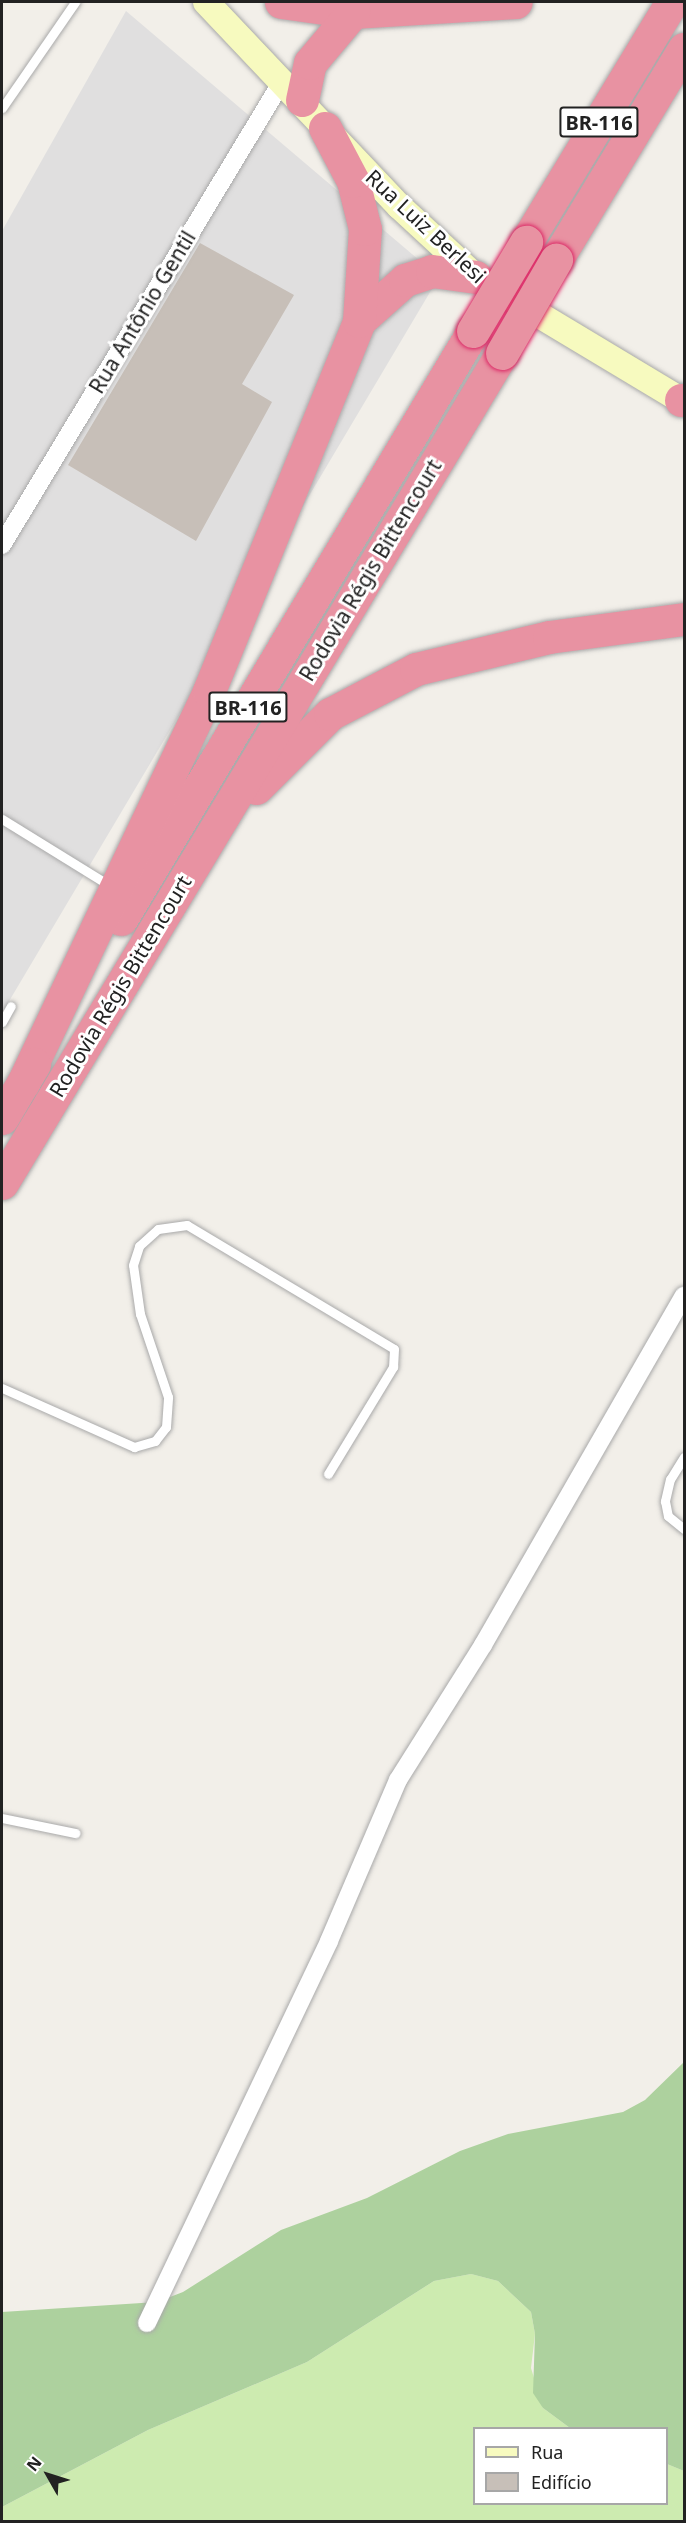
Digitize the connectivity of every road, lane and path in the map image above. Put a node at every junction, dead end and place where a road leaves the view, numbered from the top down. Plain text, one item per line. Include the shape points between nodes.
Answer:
1 (75, 2) edge
2 (206, 2) edge
3 (282, 2) edge
4 (516, 2) edge
5 (672, 2) edge
6 (353, 12) junction
7 (684, 49) edge
8 (292, 90) junction
9 (2, 108) edge
10 (325, 128) junction
11 (476, 277) junction
12 (359, 321) junction
13 (683, 401) edge
14 (2, 545) edge
15 (680, 618) edge
16 (2, 819) edge
17 (115, 889) junction
18 (134, 961) junction
19 (11, 1006) dead end
20 (2, 1022) edge
21 (23, 1083) junction
22 (2, 1118) edge
23 (2, 1183) edge
24 (684, 1296) edge
25 (2, 1388) edge
26 (684, 1457) edge
27 (328, 1474) dead end
28 (684, 1529) edge
29 (2, 1818) edge
30 (75, 1833) dead end
31 (147, 2323) dead end

1 - 9 lane
2 - 8 street, Rua Luiz Berlesi
3 - 6 highway
4 - 6 highway
5 - 21 highway, Rodovia Régis Bittencourt / BR-116, bridge
6 - 8 highway
7 - 18 highway, Rodovia Régis Bittencourt / BR-116, bridge
8 - 10 street, Rua Luiz Berlesi
8 - 14 street, Rua Antônio Gentil
10 - 11 street, Rua Luiz Berlesi via 399,206
10 - 12 highway via 353,181 365,229
11 - 12 highway via 432,271 405,280
11 - 13 street, Rua Luiz Berlesi
12 - 17 highway via 209,691
15 - 18 highway via 549,636 416,669 330,714 261,781
16 - 17 lane
17 - 21 highway
18 - 23 highway, Rodovia Régis Bittencourt / BR-116
19 - 20 lane
21 - 22 highway, Rodovia Régis Bittencourt / BR-116
24 - 31 street via 483,1645 398,1780 329,1941
25 - 27 lane via 134,1447 155,1441 166,1427 168,1397 140,1314 133,1265 139,1246 158,1229 188,1225 394,1349 393,1367
26 - 28 lane via 670,1479 665,1501 668,1516
29 - 30 lane

